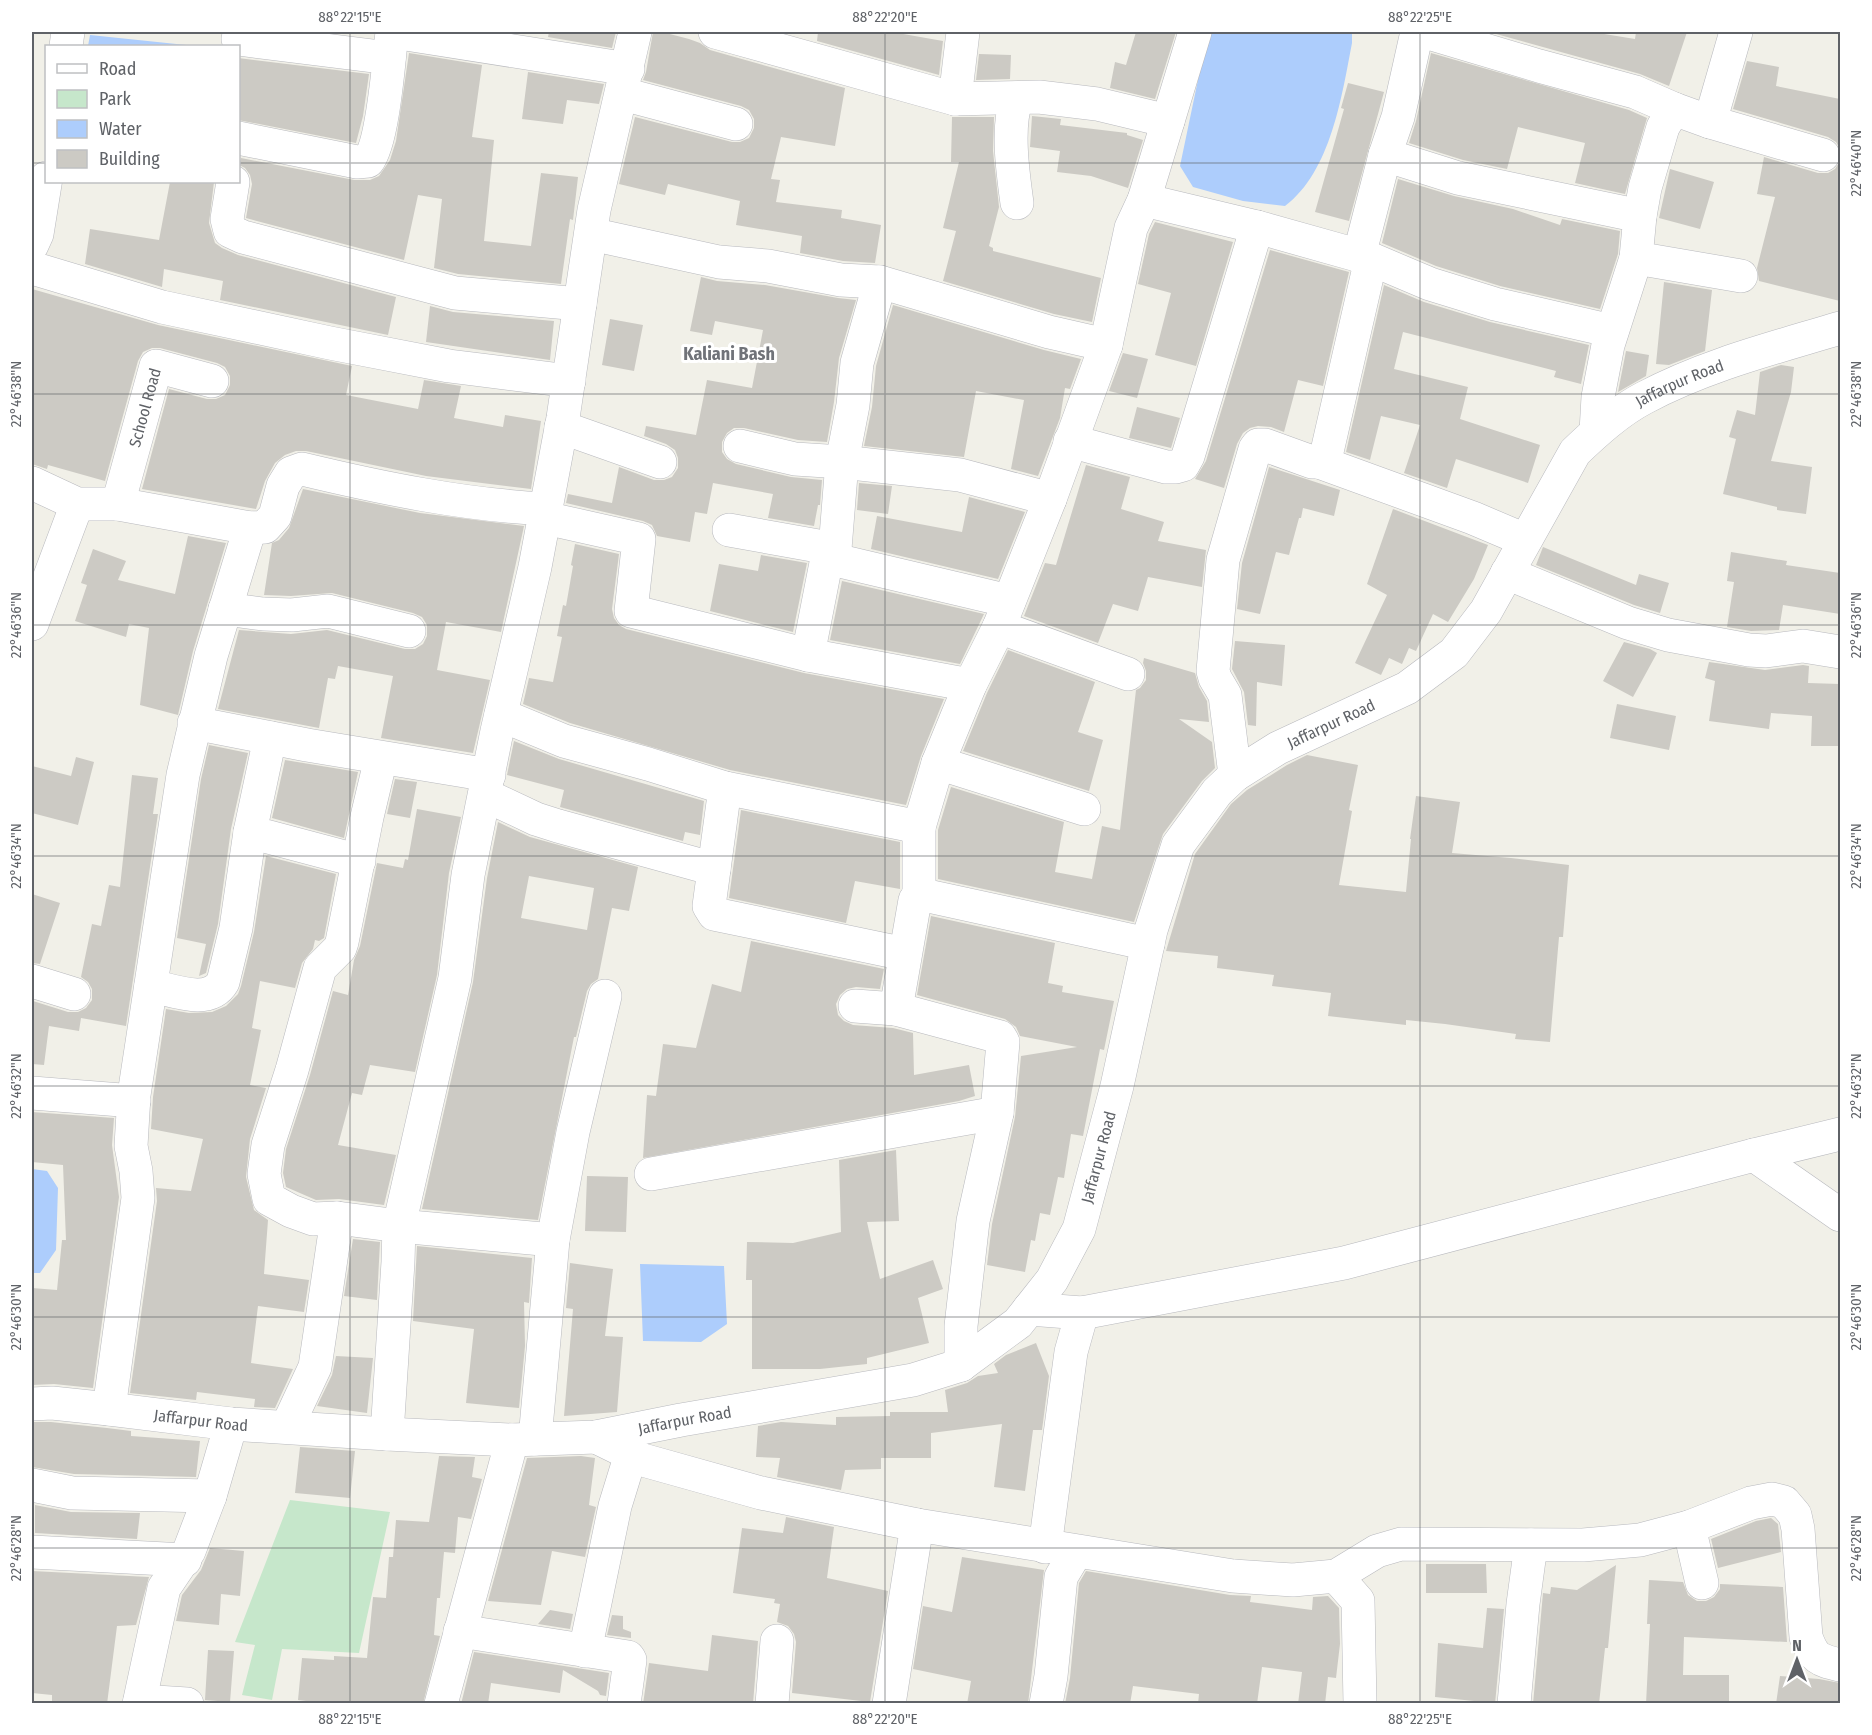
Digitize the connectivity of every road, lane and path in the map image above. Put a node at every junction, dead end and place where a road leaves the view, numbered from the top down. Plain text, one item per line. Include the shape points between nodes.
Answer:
1 (636, 32) edge
2 (715, 32) edge
3 (963, 32) edge
4 (1196, 32) edge
5 (1417, 32) edge
6 (1425, 32) edge
7 (1736, 32) edge
8 (238, 39) dead end
9 (392, 40) edge
10 (625, 81) junction
11 (1017, 98) junction
12 (955, 99) junction
13 (1674, 109) junction
14 (1168, 121) junction
15 (1710, 122) junction
16 (736, 123) dead end
17 (240, 143) edge
18 (1385, 155) junction
19 (1822, 155) dead end
20 (45, 183) edge
21 (233, 183) edge
22 (1144, 200) junction
23 (1017, 203) dead end
24 (1640, 216) junction
25 (1257, 227) junction
26 (591, 234) junction
27 (32, 245) edge
28 (1365, 257) junction
29 (1636, 258) junction
30 (32, 268) edge
31 (1741, 276) dead end
32 (880, 282) junction
33 (580, 304) junction
34 (1840, 328) edge
35 (1612, 331) junction
36 (1106, 345) junction
37 (212, 381) dead end
38 (569, 381) junction
39 (561, 428) junction
40 (1596, 432) junction
41 (1071, 441) junction
42 (740, 446) dead end
43 (660, 462) dead end
44 (842, 462) junction
45 (1319, 462) junction
46 (32, 483) edge
47 (1050, 499) junction
48 (77, 504) junction
49 (118, 504) junction
50 (545, 513) junction
51 (250, 528) junction
52 (729, 530) dead end
53 (1525, 540) junction
54 (831, 554) junction
55 (1507, 573) junction
56 (225, 609) junction
57 (1004, 614) junction
58 (32, 624) edge
59 (409, 631) dead end
60 (1840, 652) edge
61 (808, 655) junction
62 (1128, 674) dead end
63 (970, 685) junction
64 (501, 715) junction
65 (194, 723) junction
66 (270, 738) junction
67 (381, 758) junction
68 (938, 763) junction
69 (1235, 775) junction
70 (487, 785) junction
71 (725, 788) junction
72 (1084, 809) dead end
73 (919, 827) junction
74 (250, 832) junction
75 (358, 861) junction
76 (714, 869) junction
77 (919, 896) junction
78 (1148, 944) junction
79 (904, 954) junction
80 (32, 981) edge
81 (151, 986) junction
82 (74, 994) dead end
83 (605, 996) dead end
84 (855, 1006) dead end
85 (896, 1009) junction
86 (32, 1093) edge
87 (134, 1101) junction
88 (997, 1113) junction
89 (1840, 1134) edge
90 (1754, 1155) junction
91 (651, 1174) dead end
92 (1840, 1215) edge
93 (337, 1218) junction
94 (399, 1226) junction
95 (553, 1240) junction
96 (1029, 1310) junction
97 (1082, 1313) junction
98 (961, 1365) junction
99 (32, 1404) edge
100 (109, 1409) junction
101 (231, 1424) junction
102 (287, 1427) junction
103 (387, 1434) junction
104 (597, 1437) junction
105 (523, 1440) junction
106 (631, 1454) junction
107 (32, 1485) edge
108 (210, 1496) junction
109 (917, 1525) junction
110 (1689, 1527) junction
111 (1531, 1545) junction
112 (1060, 1549) junction
113 (32, 1552) edge
114 (185, 1560) junction
115 (1336, 1576) junction
116 (1702, 1583) dead end
117 (460, 1631) junction
118 (777, 1641) dead end
119 (585, 1651) junction
120 (1840, 1665) edge
121 (140, 1702) edge
122 (187, 1704) edge
123 (441, 1704) edge
124 (624, 1704) edge
125 (772, 1704) edge
126 (889, 1704) edge
127 (1046, 1704) edge
128 (1359, 1704) edge
129 (1514, 1704) edge

1 - 10 street
2 - 12 street
3 - 12 street
4 - 14 street
5 - 18 street via 1398,117
6 - 13 street via 1635,92
7 - 15 street
8 - 9 street
9 - 10 street
9 - 17 street via 380,128 374,154 368,161
10 - 16 street
10 - 26 street
11 - 12 street
11 - 14 street via 1097,104
11 - 23 street via 1011,162
13 - 15 street
13 - 24 street via 1664,127
14 - 22 street
15 - 19 street
18 - 24 street via 1458,177
18 - 28 street
20 - 27 street
21 - 33 street via 227,219 230,231 243,237 455,292
22 - 25 street
22 - 36 street via 1131,228
24 - 29 street
25 - 28 street
25 - 41 street via 1206,402 1183,465 1166,466
26 - 32 street via 719,262
26 - 33 street
28 - 35 street via 1430,284 1495,304
28 - 45 street via 1326,456
29 - 31 street
29 - 35 street
30 - 38 street via 162,307 330,343 449,366
32 - 36 street
32 - 44 street via 857,363
33 - 38 street
34 - 40 street, Jaffarpur Road via 1725,362 1643,398
35 - 40 street via 1598,397
36 - 41 street
37 - 49 street, School Road via 156,366
38 - 39 street
39 - 43 street
39 - 50 street
40 - 53 street, Jaffarpur Road via 1575,452
41 - 47 street
42 - 44 street via 795,459
44 - 47 street via 960,475
44 - 54 street
45 - 53 street
45 - 69 street via 1258,445 1223,560 1213,671 1224,695
46 - 48 street
47 - 57 street
48 - 49 street
48 - 58 street
49 - 51 street
50 - 51 street via 411,492 302,469 291,473 283,486 275,516 265,527
50 - 61 street via 639,539 631,611
50 - 64 street
51 - 56 street
52 - 54 street
53 - 55 street, Jaffarpur Road
54 - 57 street
54 - 61 street
55 - 60 street via 1628,623 1668,635 1749,650 1803,646
55 - 69 street, Jaffarpur Road via 1486,611 1454,652 1407,688 1278,748
56 - 59 street via 292,615 328,611
56 - 65 street
57 - 62 street
57 - 63 street
61 - 63 street
63 - 68 street
64 - 70 street
64 - 71 street via 564,741
65 - 66 street
65 - 81 street
66 - 67 street
66 - 74 street
67 - 70 street
67 - 75 street
68 - 72 street
68 - 73 street
69 - 78 street, Jaffarpur Road via 1217,792 1178,845
70 - 76 street via 547,823
70 - 94 street via 468,875 455,978
71 - 73 street
71 - 76 street
73 - 77 street
74 - 75 street
74 - 81 street via 236,928 218,990 199,995
75 - 93 street via 340,948 320,968 268,1145 264,1174 269,1199 313,1218
76 - 79 street via 709,906 714,914
77 - 78 street
77 - 79 street via 912,906
78 - 96 street, Jaffarpur Road via 1117,1086 1079,1229 1052,1280
79 - 85 street
80 - 82 street
81 - 87 street
83 - 95 street
84 - 85 street
85 - 88 street via 1000,1037 1004,1051
86 - 87 street
87 - 100 street via 131,1146 138,1198
88 - 91 street
88 - 98 street via 973,1221 961,1326
89 - 90 street
90 - 92 street
90 - 97 street via 1344,1263
93 - 94 street
93 - 102 street via 315,1367
94 - 95 street
94 - 103 street
95 - 105 street
96 - 97 street
96 - 98 street, Jaffarpur Road via 1018,1323
97 - 112 street via 1071,1352
98 - 104 street, Jaffarpur Road via 913,1380
99 - 100 street, Jaffarpur Road
100 - 101 street, Jaffarpur Road
101 - 102 street, Jaffarpur Road
101 - 108 street
102 - 103 street, Jaffarpur Road
103 - 105 street, Jaffarpur Road
104 - 105 street, Jaffarpur Road
104 - 106 street
105 - 117 street
106 - 109 street via 760,1493
106 - 119 street via 615,1506
107 - 108 street via 72,1492
108 - 114 street
109 - 112 street
109 - 126 street
110 - 111 street via 1640,1540
110 - 116 street
110 - 120 street via 1750,1503 1772,1499 1784,1502 1795,1515 1798,1529 1806,1638 1811,1653
111 - 115 street via 1401,1544 1377,1551
111 - 129 street
112 - 115 street via 1233,1576 1293,1580
112 - 127 street via 1061,1577
113 - 114 street
114 - 121 street via 164,1588
115 - 128 street via 1358,1601
117 - 119 street
117 - 123 street
118 - 125 street
119 - 124 street via 628,1657
121 - 122 street

